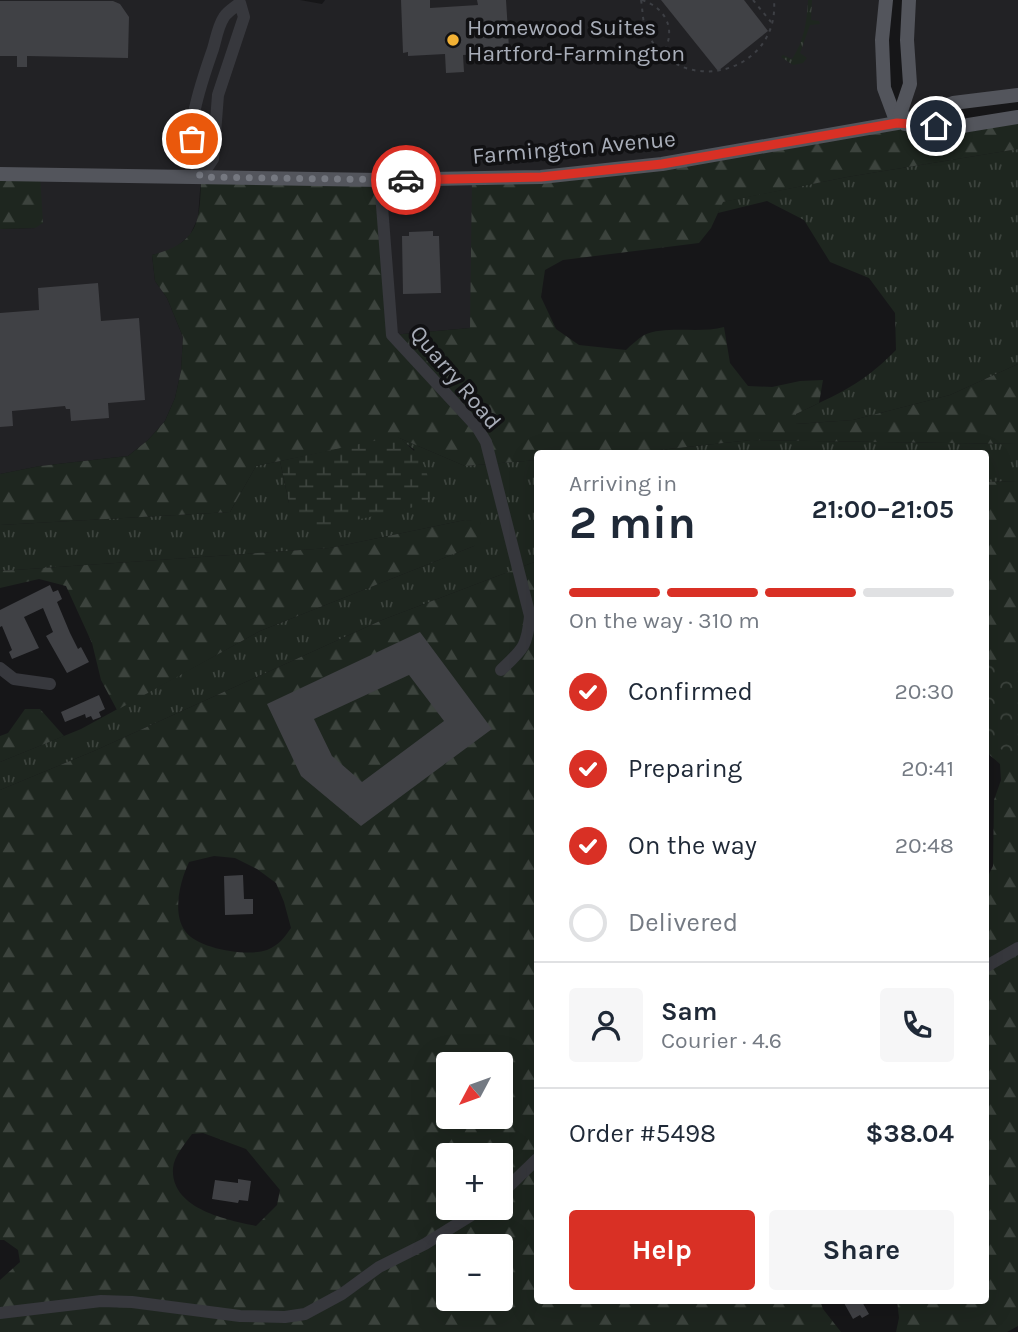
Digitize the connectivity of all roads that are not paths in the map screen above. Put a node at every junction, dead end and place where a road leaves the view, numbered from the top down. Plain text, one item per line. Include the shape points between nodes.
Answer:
1 (886, 0) edge
2 (909, 0) edge
3 (1018, 95) edge
4 (1018, 117) edge
5 (897, 123) junction
6 (0, 174) edge
7 (201, 177) junction
8 (380, 180) junction
9 (0, 668) edge
10 (501, 670) dead end
11 (50, 684) dead end
12 (1018, 948) edge
13 (989, 965) edge
14 (534, 1162) edge
15 (513, 1182) edge
16 (464, 1220) edge
17 (0, 1313) edge

1 - 5 main road via 884,88
2 - 5 main road via 910,85
3 - 5 main road, Farmington Avenue via 953,103
4 - 5 main road, Farmington Avenue via 956,127
5 - 8 main road, Farmington Avenue via 662,164 541,177
6 - 7 main road, Farmington Avenue
7 - 7 street via 213,159 218,95 244,17 240,3 224,16 192,123 191,156
7 - 8 main road, Farmington Avenue
8 - 10 street, Quarry Road via 392,335 477,427 490,454 530,616 528,639
9 - 11 street via 14,679
12 - 13 street
14 - 15 street
16 - 17 street via 305,1314 240,1316 101,1301

